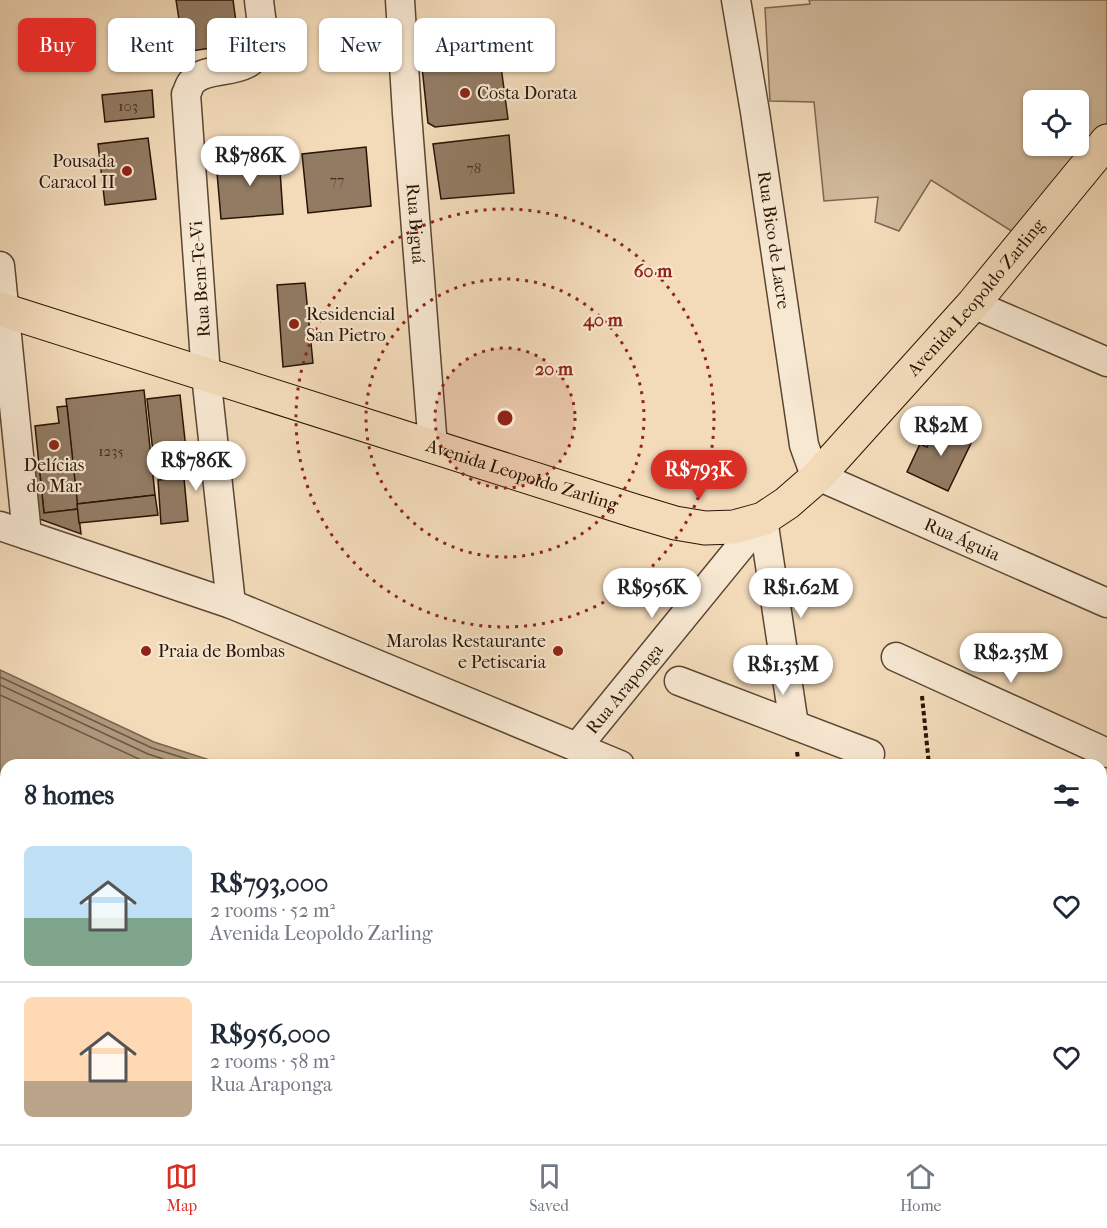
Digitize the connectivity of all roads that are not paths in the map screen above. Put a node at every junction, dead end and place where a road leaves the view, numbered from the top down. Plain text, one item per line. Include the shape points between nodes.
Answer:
1 (259, 0) edge
2 (400, 0) edge
3 (736, 0) edge
4 (1107, 141) edge
5 (0, 266) edge
6 (973, 304) junction
7 (2, 310) edge
8 (1107, 362) edge
9 (206, 375) junction
10 (433, 447) junction
11 (818, 477) junction
12 (763, 519) junction
13 (0, 526) edge
14 (27, 535) junction
15 (1107, 603) edge
16 (231, 604) junction
17 (908, 663) road end
18 (679, 681) dead end
19 (794, 725) junction
20 (577, 747) junction
21 (1107, 753) edge
22 (870, 754) dead end
23 (606, 759) edge

1 - 9 street, Rua Bem-Te-Vi via 262,42 256,56 244,66 202,75 192,82 186,94
2 - 10 street, Rua Biguá
3 - 11 street, Rua Bico de Lacre via 804,445
4 - 6 main road, Avenida Leopoldo Zarling
5 - 7 street
6 - 8 street
6 - 11 main road, Avenida Leopoldo Zarling
7 - 9 main road, Avenida Leopoldo Zarling
7 - 14 street
9 - 10 main road, Avenida Leopoldo Zarling
9 - 16 street, Rua Bem-Te-Vi
10 - 12 main road, Avenida Leopoldo Zarling via 675,523 734,527
11 - 12 main road, Avenida Leopoldo Zarling
11 - 15 street, Rua Águia
12 - 19 street
12 - 20 street, Rua Araponga
13 - 14 street
14 - 16 street
16 - 20 street
17 - 21 street
18 - 19 street
19 - 22 street
20 - 23 street

